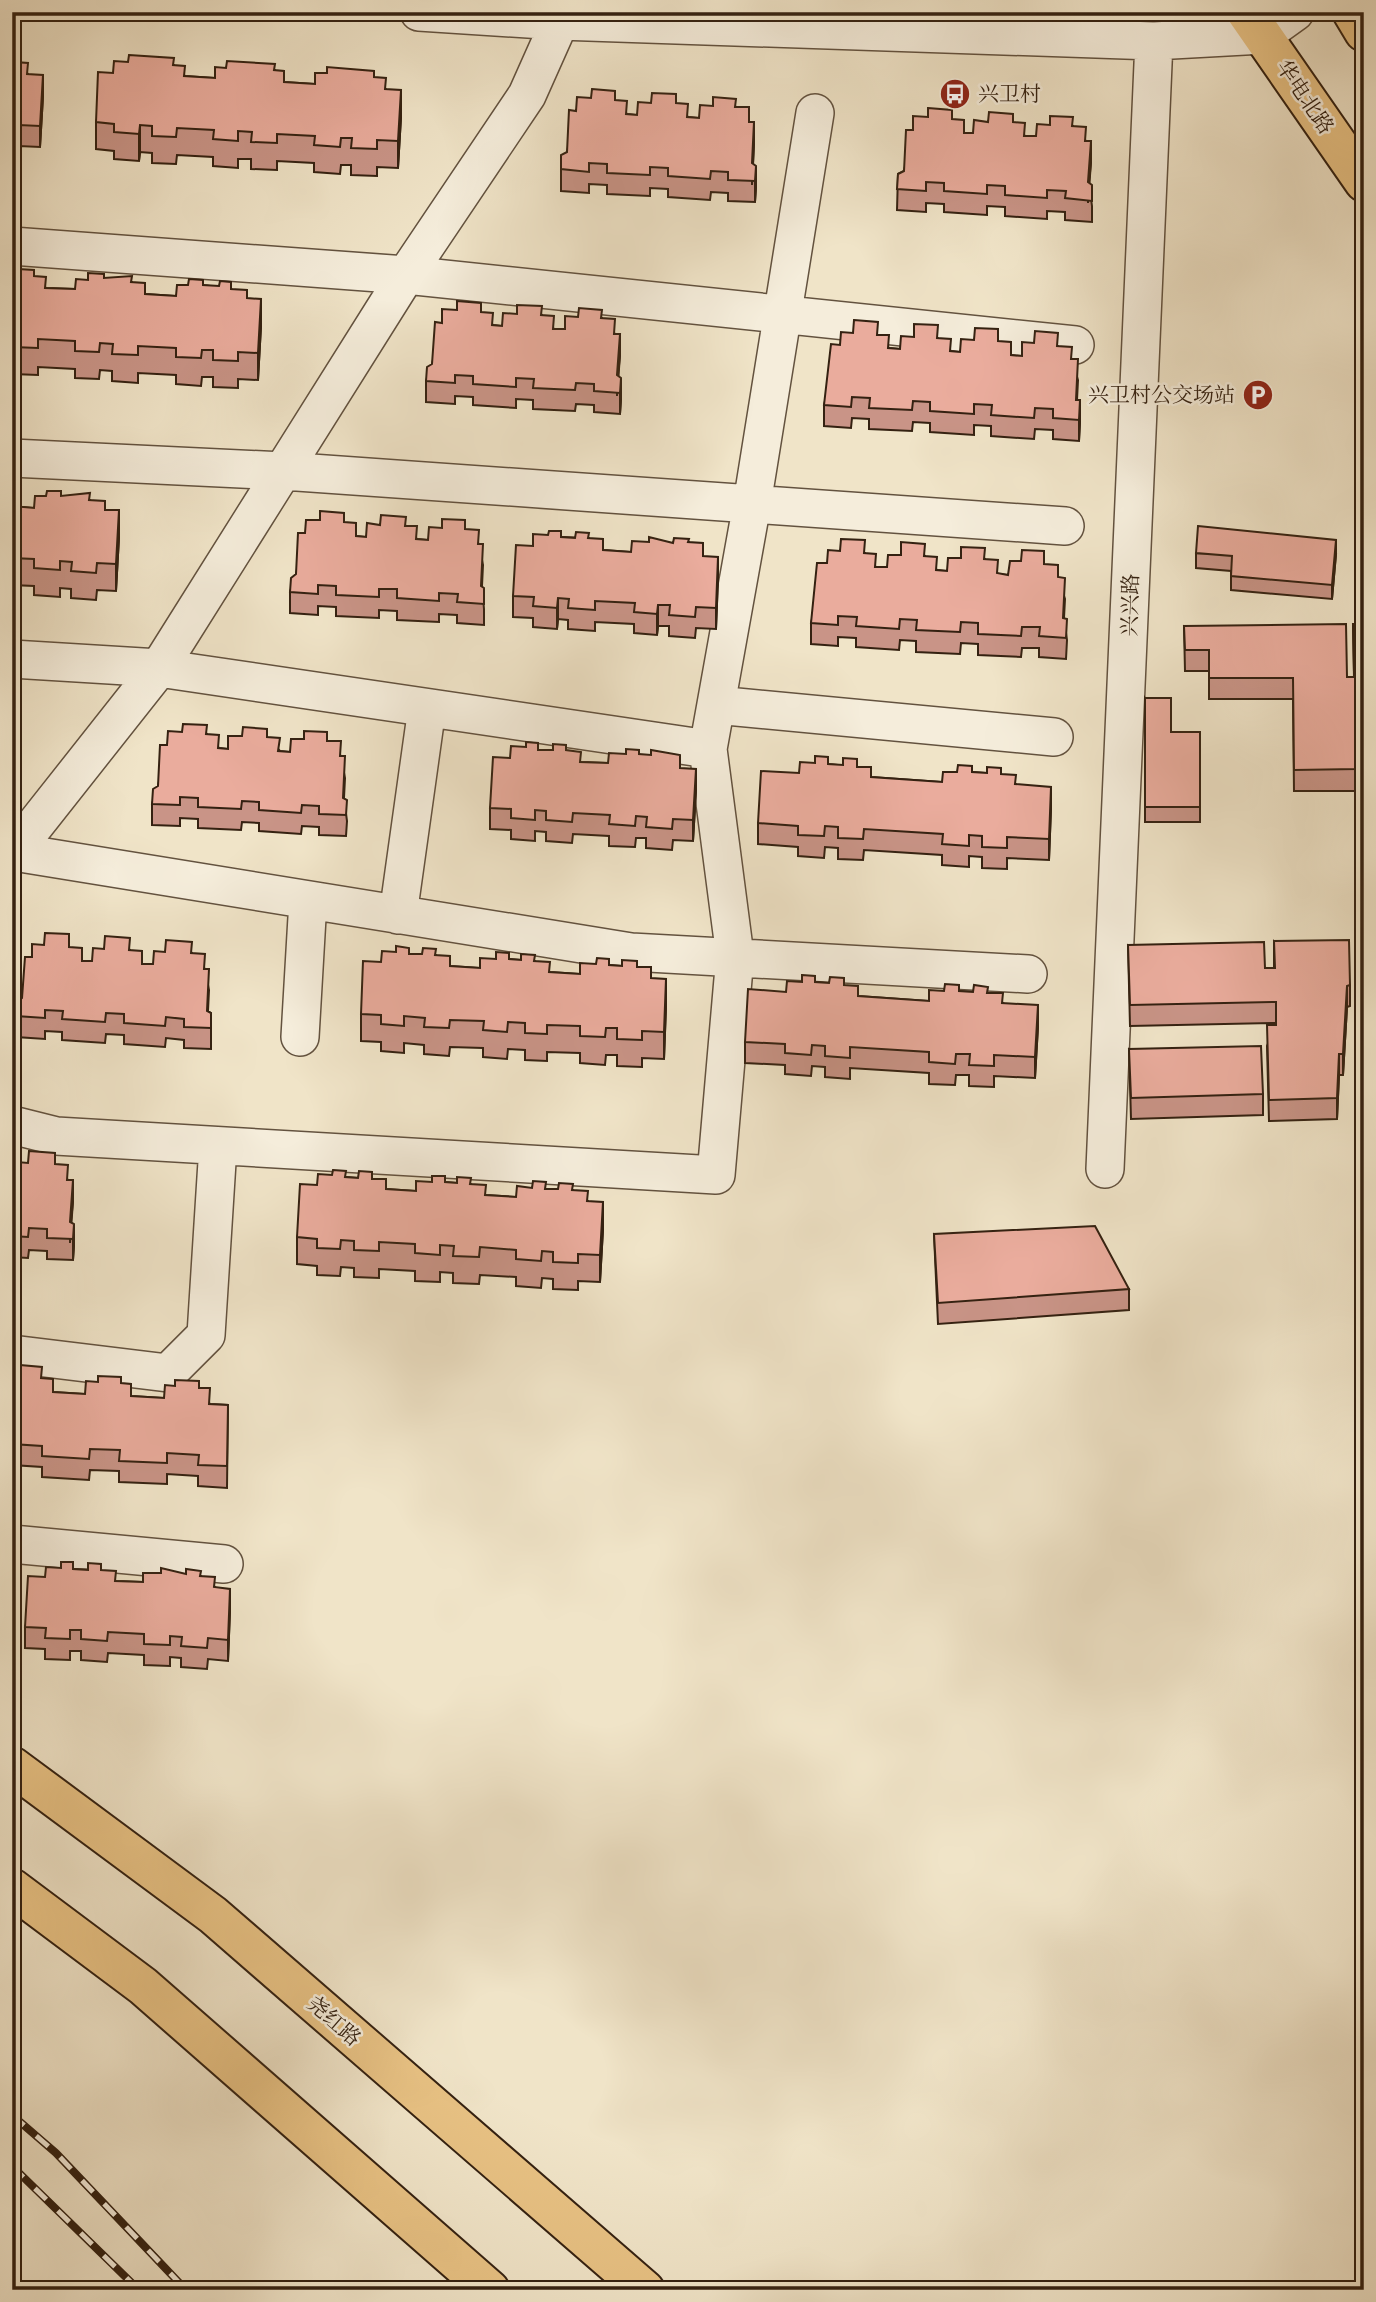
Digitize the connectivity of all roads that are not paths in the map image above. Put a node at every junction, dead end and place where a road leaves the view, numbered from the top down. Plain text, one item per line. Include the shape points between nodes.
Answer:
1 (419, 12) edge
2 (1295, 12) edge
3 (1352, 12) edge
4 (561, 17) edge
5 (1254, 24) edge
6 (1364, 32) edge
7 (1154, 41) junction
8 (815, 113) dead end
9 (1364, 183) edge
10 (12, 246) edge
11 (406, 275) junction
12 (783, 314) junction
13 (1075, 345) dead end
14 (12, 458) edge
15 (283, 471) junction
16 (752, 504) junction
17 (1065, 526) dead end
18 (12, 659) edge
19 (159, 668) junction
20 (716, 705) junction
21 (427, 708) junction
22 (1054, 737) dead end
23 (708, 749) junction
24 (13, 853) edge
25 (307, 900) junction
26 (397, 915) junction
27 (735, 956) junction
28 (1028, 974) dead end
29 (300, 1037) dead end
30 (12, 1125) edge
31 (218, 1146) junction
32 (1105, 1169) dead end
33 (12, 1354) edge
34 (12, 1544) edge
35 (224, 1564) dead end
36 (12, 1766) edge
37 (12, 1888) edge
38 (490, 2290) edge
39 (645, 2290) edge

1 - 4 street
2 - 5 street
3 - 6 main road
4 - 7 street
4 - 11 street via 527,95
5 - 7 street
5 - 9 main road, 华电北路
7 - 32 street, 兴兴路
8 - 12 street
10 - 11 street
11 - 12 street
11 - 15 street
12 - 13 street
12 - 16 street
14 - 15 street
15 - 16 street
15 - 19 street
16 - 17 street
16 - 20 street
18 - 19 street
19 - 21 street
19 - 24 street
20 - 22 street
20 - 23 street
21 - 23 street
21 - 26 street
23 - 27 street
24 - 25 street
25 - 26 street
25 - 29 street
26 - 27 street via 631,951
27 - 28 street
27 - 31 street via 716,1175
30 - 31 street via 56,1136
31 - 33 street via 206,1335 168,1373
34 - 35 street
36 - 39 main road, 尧红路 via 212,1915
37 - 38 main road via 143,1986

